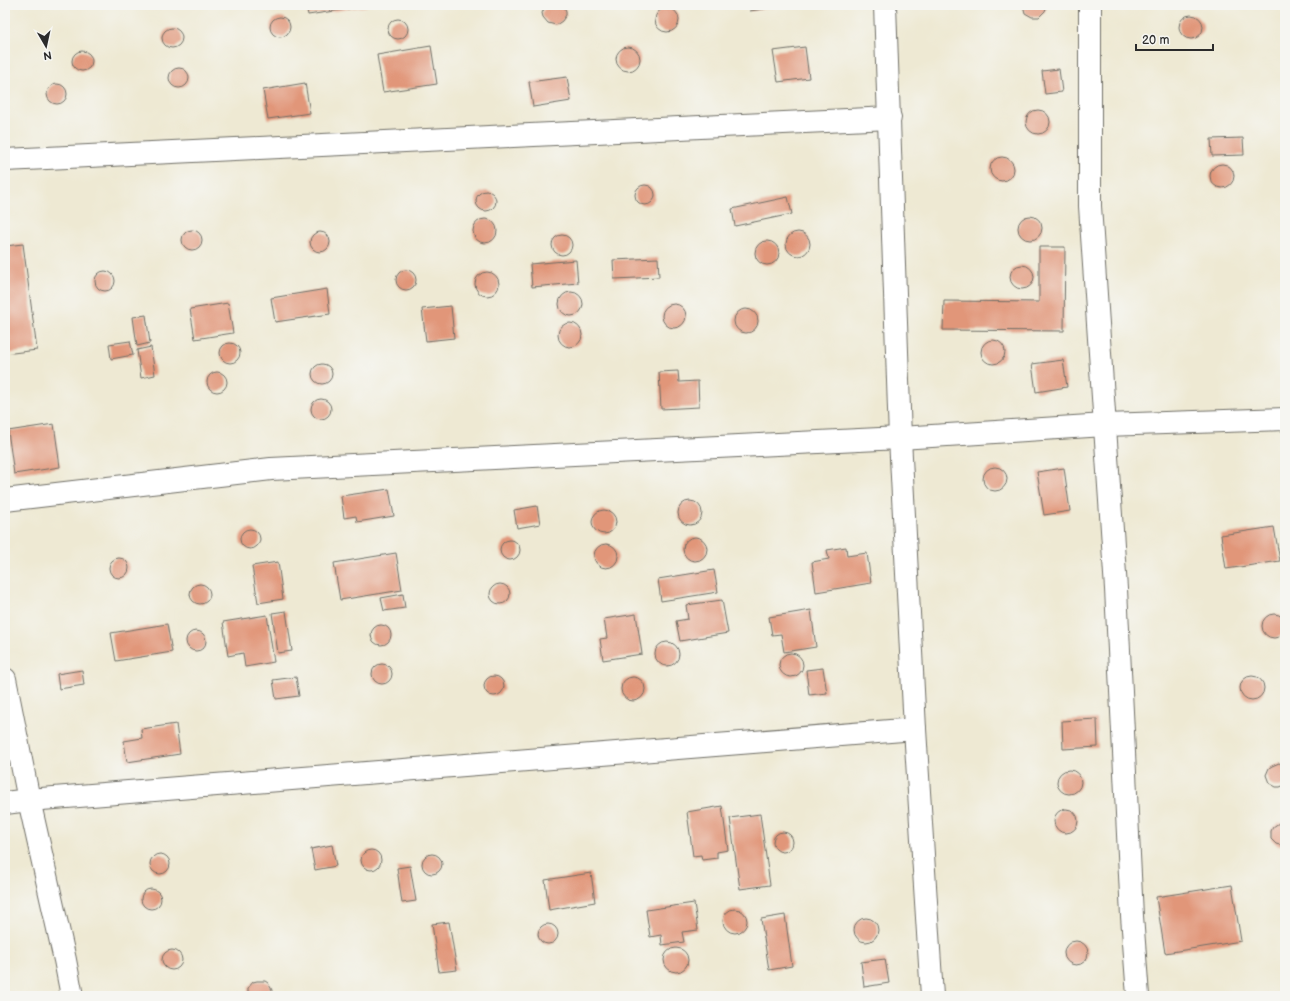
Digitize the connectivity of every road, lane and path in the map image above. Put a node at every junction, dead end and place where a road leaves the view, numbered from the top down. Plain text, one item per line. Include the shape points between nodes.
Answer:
1 (886, 5) edge
2 (1090, 5) edge
3 (890, 118) junction
4 (5, 160) edge
5 (1285, 418) edge
6 (1105, 425) junction
7 (900, 438) junction
8 (5, 500) edge
9 (5, 679) edge
10 (915, 728) junction
11 (29, 800) junction
12 (5, 804) edge
13 (72, 996) edge
14 (932, 996) edge
15 (1138, 996) edge

1 - 3 street
2 - 6 street via 1090,206
3 - 4 street
3 - 7 street
5 - 6 street
6 - 7 street
6 - 15 street
7 - 8 street via 271,470
7 - 10 street
9 - 11 street
10 - 11 street
10 - 14 street
11 - 12 street
11 - 13 street

